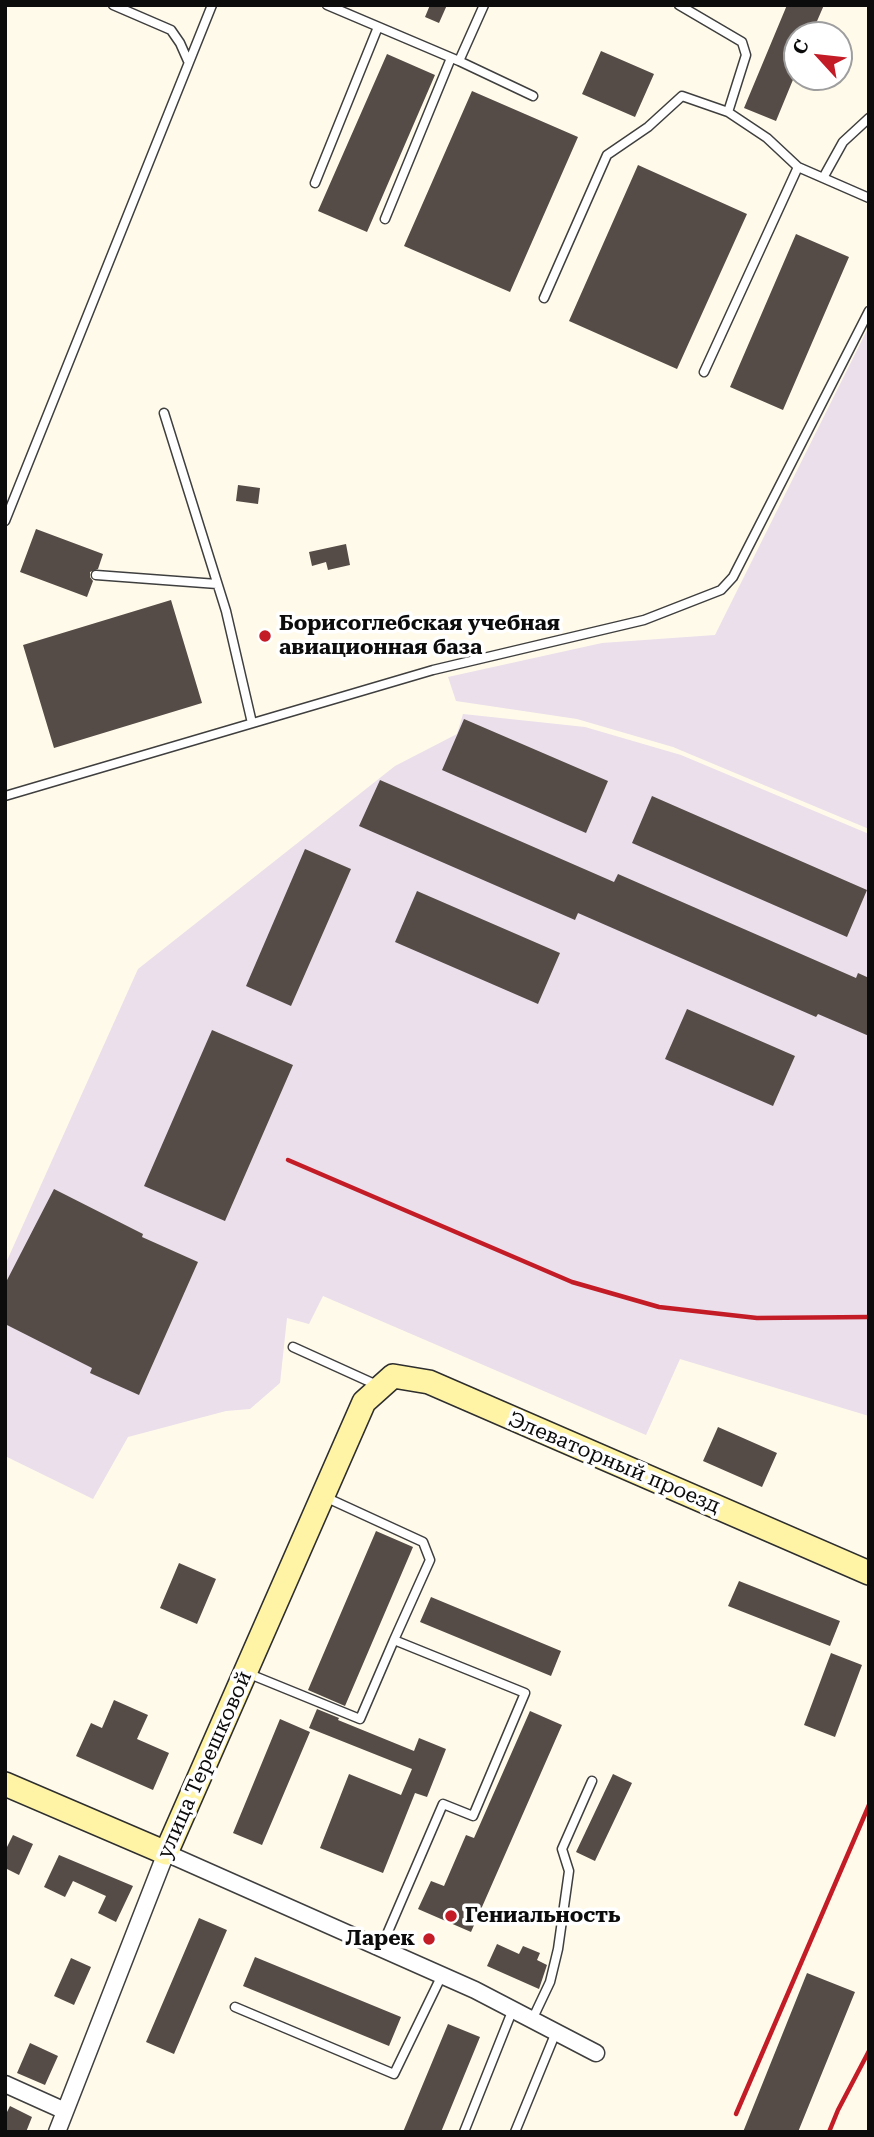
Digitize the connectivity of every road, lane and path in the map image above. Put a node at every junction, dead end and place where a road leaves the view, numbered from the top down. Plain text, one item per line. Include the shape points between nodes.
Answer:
1 (113, 5) edge
2 (212, 5) edge
3 (327, 5) edge
4 (484, 5) edge
5 (679, 5) edge
6 (378, 27) junction
7 (455, 59) junction
8 (188, 61) junction
9 (533, 96) dead end
10 (728, 113) junction
11 (869, 118) edge
12 (797, 167) junction
13 (823, 178) junction
14 (315, 183) dead end
15 (869, 198) edge
16 (385, 219) dead end
17 (544, 298) dead end
18 (869, 312) edge
19 (704, 372) dead end
20 (164, 413) dead end
21 (5, 521) edge
22 (96, 575) dead end
23 (217, 584) junction
24 (252, 723) junction
25 (5, 796) edge
26 (293, 1346) dead end
27 (372, 1394) junction
28 (323, 1496) junction
29 (869, 1573) edge
30 (394, 1640) junction
31 (246, 1672) junction
32 (592, 1781) dead end
33 (5, 1784) edge
34 (166, 1853) junction
35 (381, 1948) junction
36 (442, 1975) junction
37 (235, 2007) dead end
38 (513, 2010) junction
39 (532, 2020) junction
40 (556, 2032) junction
41 (596, 2053) dead end
42 (5, 2084) edge
43 (65, 2111) junction
44 (57, 2132) edge
45 (464, 2132) edge
46 (515, 2132) edge

1 - 8 lane via 171,30
2 - 8 lane
3 - 6 lane
4 - 7 lane
5 - 10 lane via 742,42 746,55
6 - 7 lane
6 - 14 lane
7 - 9 lane
7 - 16 lane
8 - 21 lane
10 - 12 lane via 767,138
10 - 17 lane via 682,96 607,155
11 - 13 lane via 843,142
12 - 13 lane
12 - 19 lane
13 - 15 lane
18 - 24 lane via 733,577 720,590 644,620 433,670
20 - 23 lane
22 - 23 lane
23 - 24 lane
24 - 25 lane
26 - 27 lane
27 - 28 street, улица Терешковой
27 - 29 street, Элеваторный проезд via 393,1376 429,1382
28 - 30 lane via 423,1542 430,1560
28 - 31 street, улица Терешковой
30 - 31 lane via 360,1719
30 - 35 lane via 525,1693 472,1816 443,1804
31 - 34 street, улица Терешковой
32 - 39 lane via 562,1849 569,1871 558,1949 550,1982
33 - 34 street
34 - 35 street
34 - 43 street, улица Терешковой
35 - 36 street
36 - 37 lane via 394,2074
36 - 38 street
38 - 39 street
38 - 45 lane
39 - 40 street
40 - 41 street
40 - 46 lane
42 - 43 street
43 - 44 street, улица Терешковой

